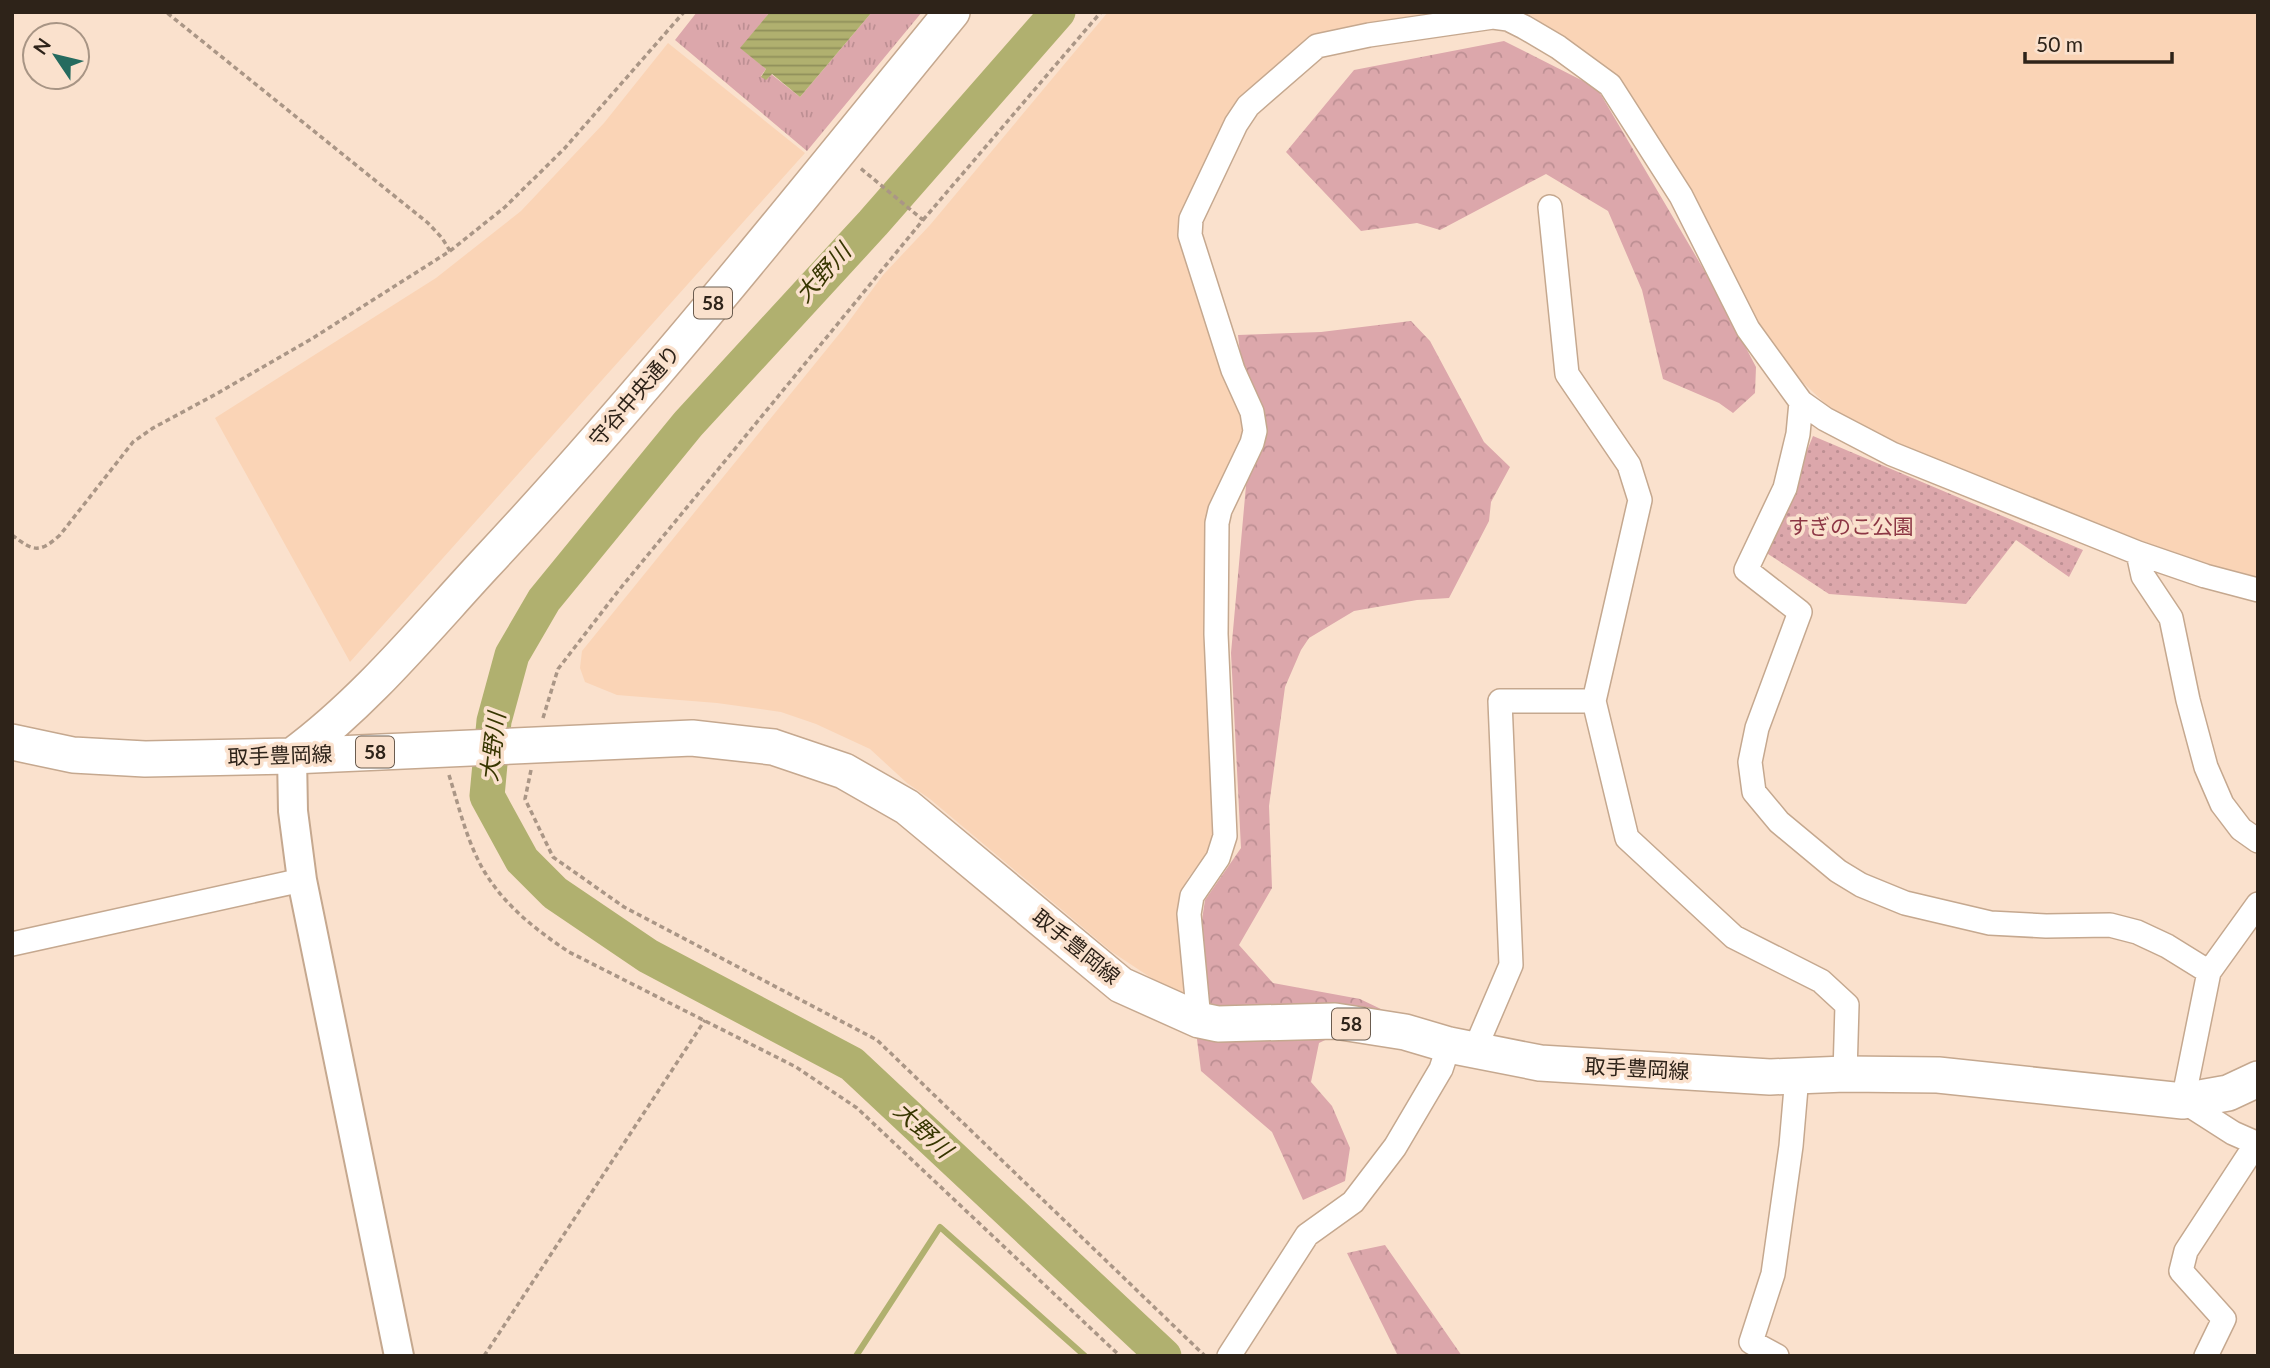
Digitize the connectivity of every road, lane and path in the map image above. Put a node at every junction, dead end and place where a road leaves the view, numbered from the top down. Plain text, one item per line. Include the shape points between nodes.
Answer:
1 (166, 12) edge
2 (684, 12) edge
3 (953, 12) edge
4 (1101, 12) edge
5 (839, 150) junction
6 (1550, 207) dead end
7 (923, 220) junction
8 (450, 251) junction
9 (1801, 402) junction
10 (12, 535) edge
11 (2138, 553) junction
12 (2258, 590) edge
13 (1594, 701) junction
14 (12, 742) edge
15 (528, 746) junction
16 (450, 749) junction
17 (292, 756) junction
18 (2258, 841) edge
19 (302, 880) junction
20 (2258, 904) edge
21 (12, 944) edge
22 (2209, 972) junction
23 (705, 1020) junction
24 (1199, 1020) junction
25 (1462, 1047) junction
26 (1845, 1074) junction
27 (1797, 1076) junction
28 (2258, 1079) edge
29 (2183, 1101) junction
30 (2257, 1144) edge
31 (400, 1356) edge
32 (484, 1356) edge
33 (1120, 1356) edge
34 (1205, 1356) edge
35 (1229, 1356) edge
36 (1777, 1356) edge
37 (2206, 1356) edge

1 - 8 path via 428,223
2 - 8 path via 564,149
3 - 5 main road, 守谷中央通り / 58
4 - 7 path
5 - 7 path
5 - 17 main road, 守谷中央通り / 58 via 534,512 385,671
6 - 13 street via 1567,374 1629,465 1640,500
7 - 15 path via 558,669
8 - 10 path via 313,338 133,442 50,545 30,548
9 - 11 street via 1892,454
9 - 22 street via 1785,488 1745,570 1800,612 1757,728 1750,762 1754,792 1780,822 1838,871 1905,903 1990,923 2110,925 2137,932
9 - 24 street via 1748,329 1681,196 1610,85 1524,27 1493,17 1317,46 1248,106 1191,219 1190,235 1255,431 1216,523 1225,836 1218,858 1192,896 1189,915
11 - 12 street
11 - 18 street via 2143,576 2171,618 2206,767 2222,804
13 - 25 street via 1500,701 1511,965
13 - 26 street via 1628,838 1734,937 1821,981 1847,1005
14 - 17 main road, 取手豊岡線 / 58 via 106,758
15 - 16 main road, 取手豊岡線 / 58
15 - 24 main road, 取手豊岡線 / 58 via 692,738 773,747 844,771 907,807 1121,985
15 - 34 path via 525,799 553,857 625,907 877,1040
16 - 17 main road, 取手豊岡線 / 58
16 - 23 path via 469,838 483,870 517,912 569,952
17 - 19 street
19 - 21 street
19 - 31 street
20 - 22 street
22 - 29 street
23 - 32 path
23 - 33 path via 796,1067 857,1108
24 - 25 main road, 取手豊岡線 / 58 via 1219,1024 1335,1021
25 - 27 main road, 取手豊岡線 / 58 via 1540,1063
25 - 35 street via 1441,1069 1395,1147 1353,1202 1307,1235
26 - 27 main road, 取手豊岡線 / 58
26 - 29 main road, 取手豊岡線 / 58 via 1938,1075
27 - 36 street via 1773,1274 1751,1342
28 - 29 main road, 取手豊岡線 / 58 via 2228,1093
29 - 30 street
30 - 37 street via 2186,1251 2181,1270 2224,1319

